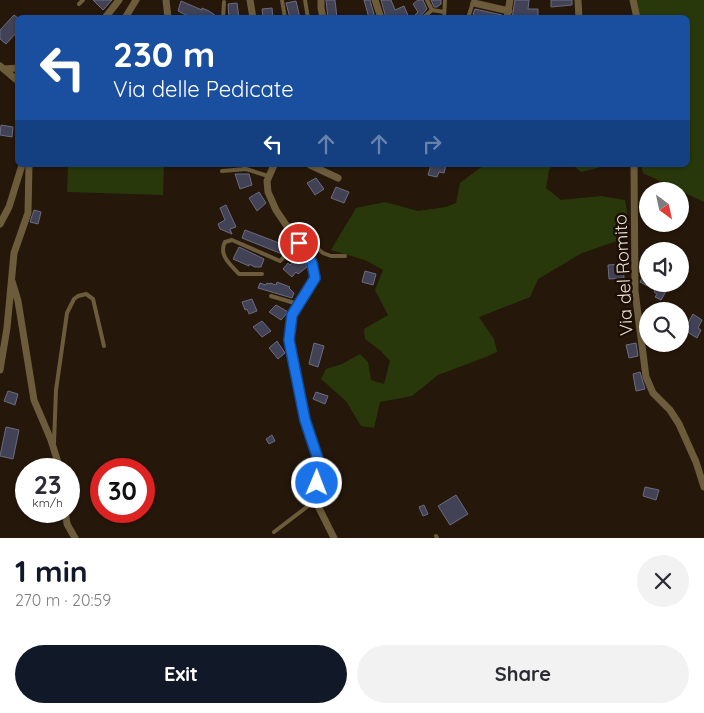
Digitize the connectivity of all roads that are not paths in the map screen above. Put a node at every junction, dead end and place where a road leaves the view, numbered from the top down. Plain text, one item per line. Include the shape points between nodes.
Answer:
1 (83, 0) edge
2 (119, 0) edge
3 (136, 0) edge
4 (166, 0) edge
5 (250, 0) edge
6 (282, 0) edge
7 (305, 0) edge
8 (321, 0) edge
9 (375, 0) edge
10 (427, 0) edge
11 (510, 0) edge
12 (578, 0) edge
13 (633, 0) edge
14 (445, 1) edge
15 (224, 2) dead end
16 (473, 2) edge
17 (79, 4) dead end
18 (432, 10) junction
19 (444, 12) joint
20 (508, 14) edge
21 (106, 15) edge
22 (128, 15) edge
23 (168, 15) edge
24 (223, 15) edge
25 (252, 15) edge
26 (284, 15) edge
27 (308, 15) edge
28 (323, 15) edge
29 (380, 15) edge
30 (426, 15) edge
31 (469, 15) edge
32 (579, 15) edge
33 (636, 15) edge
34 (2, 68) edge
35 (15, 68) edge
36 (15, 79) edge
37 (21, 167) edge
38 (29, 167) edge
39 (245, 167) edge
40 (273, 167) edge
41 (314, 167) edge
42 (634, 167) edge
43 (222, 171) dead end
44 (268, 176) junction
45 (338, 178) dead end
46 (282, 218) junction
47 (0, 224) edge
48 (299, 243) junction
49 (345, 256) dead end
50 (262, 274) dead end
51 (11, 278) junction
52 (271, 296) dead end
53 (298, 304) junction
54 (104, 346) dead end
55 (0, 370) edge
56 (54, 448) junction
57 (57, 458) edge
58 (704, 487) edge
59 (316, 500) junction
60 (67, 523) edge
61 (274, 532) dead end
62 (75, 538) edge
63 (334, 538) edge

1 - 17 lane
2 - 21 street
3 - 22 street
4 - 23 street
5 - 25 street
6 - 26 lane
7 - 27 lane
8 - 28 street
9 - 29 street
10 - 18 lane
11 - 20 street
12 - 32 street
13 - 33 street
14 - 19 lane
15 - 24 lane
16 - 20 street
16 - 31 lane
18 - 19 lane
18 - 30 lane
34 - 35 street
34 - 36 street
37 - 47 street
38 - 51 street via 28,213 15,249
39 - 43 lane
39 - 44 lane
40 - 44 street
41 - 45 street
42 - 58 street, Via del Romito via 635,291 646,377 653,393 679,424
44 - 46 street via 268,192
46 - 48 street
46 - 49 lane via 320,252
48 - 50 lane via 280,261 232,240 225,242 222,248 224,256 239,274
48 - 53 street via 312,263 315,275
51 - 55 street
51 - 56 street via 17,296 34,400
52 - 53 lane
53 - 59 street via 292,319 290,344 305,420 318,459
54 - 56 lane via 93,299 86,294 78,296 72,302 66,319 56,390
56 - 57 street
59 - 61 lane
59 - 63 street
60 - 62 street

